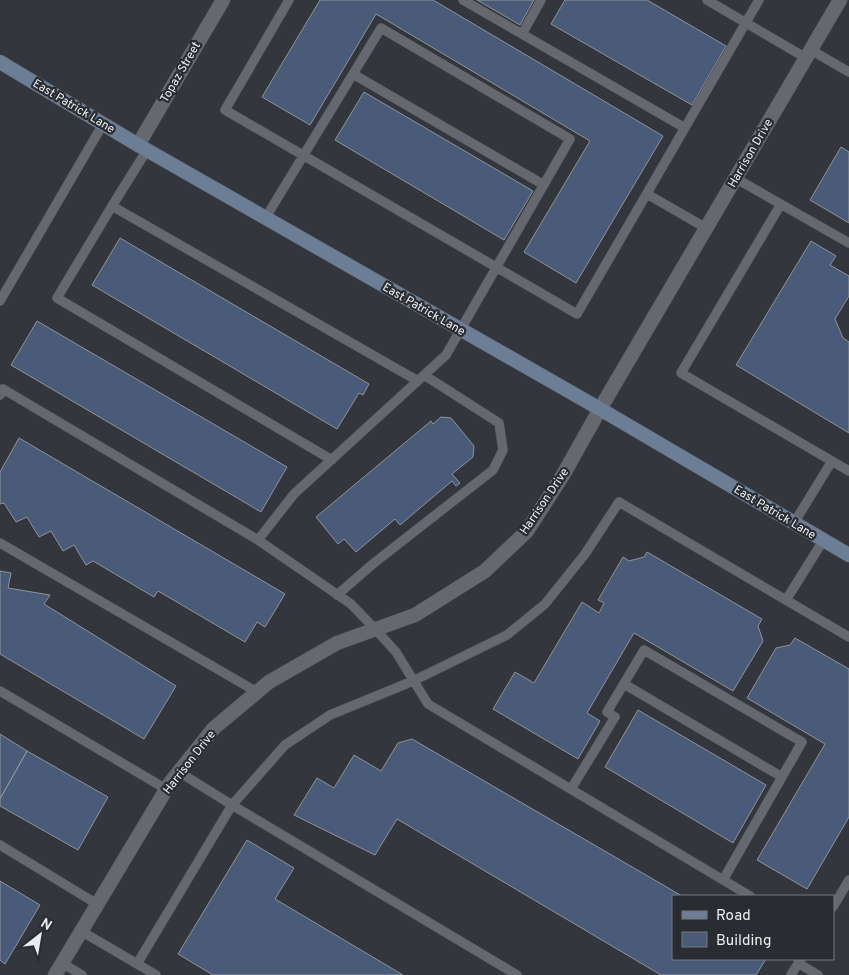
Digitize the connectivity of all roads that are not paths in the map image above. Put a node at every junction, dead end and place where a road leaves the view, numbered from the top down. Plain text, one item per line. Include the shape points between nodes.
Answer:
1 (223, 0) edge
2 (289, 0) edge
3 (463, 0) edge
4 (541, 0) edge
5 (707, 0) edge
6 (759, 0) edge
7 (840, 0) edge
8 (746, 23) junction
9 (522, 34) junction
10 (808, 54) junction
11 (0, 62) edge
12 (849, 72) edge
13 (353, 74) junction
14 (103, 124) junction
15 (685, 128) junction
16 (142, 147) junction
17 (303, 156) junction
18 (736, 178) junction
19 (544, 185) junction
20 (647, 194) junction
21 (781, 204) junction
22 (112, 206) junction
23 (266, 217) junction
24 (706, 228) junction
25 (849, 243) edge
26 (497, 268) junction
27 (0, 301) edge
28 (461, 330) junction
29 (421, 378) junction
30 (0, 395) edge
31 (600, 409) junction
32 (332, 460) junction
33 (832, 461) junction
34 (849, 471) edge
35 (794, 523) junction
36 (258, 540) junction
37 (823, 541) junction
38 (0, 543) edge
39 (849, 555) edge
40 (337, 595) junction
41 (786, 600) junction
42 (375, 629) junction
43 (849, 636) edge
44 (413, 681) junction
45 (624, 684) junction
46 (0, 691) edge
47 (257, 692) junction
48 (179, 772) junction
49 (782, 777) junction
50 (166, 789) junction
51 (571, 789) junction
52 (232, 805) junction
53 (0, 845) edge
54 (723, 880) junction
55 (849, 880) edge
56 (748, 895) edge
57 (98, 904) junction
58 (834, 905) edge
59 (81, 931) junction
60 (799, 961) edge
61 (62, 963) junction
62 (137, 964) junction
63 (55, 975) edge
64 (82, 975) edge
65 (156, 975) edge
66 (517, 975) edge
67 (791, 975) edge
68 (818, 975) edge

1 - 16 street, Topaz Street
2 - 17 lane via 226,110
3 - 9 lane
4 - 9 lane
5 - 8 lane
6 - 8 lane
7 - 10 street, Harrison Drive
8 - 10 lane
8 - 15 lane
9 - 15 lane
10 - 12 lane
10 - 18 street, Harrison Drive
11 - 14 main road, East Patrick Lane
13 - 17 lane
13 - 19 lane
13 - 19 lane via 381,28 390,33 570,139
14 - 16 main road, East Patrick Lane
14 - 27 lane
15 - 20 lane
16 - 22 lane
16 - 23 main road, East Patrick Lane
17 - 23 lane
17 - 26 lane
18 - 21 lane
18 - 24 street, Harrison Drive
19 - 26 lane
20 - 24 lane
20 - 26 lane via 577,314
21 - 25 lane
21 - 33 lane via 681,373
22 - 29 lane
22 - 32 lane via 57,298
23 - 28 main road, East Patrick Lane
24 - 31 street, Harrison Drive
26 - 28 lane
28 - 29 lane via 446,355
28 - 31 main road, East Patrick Lane
29 - 32 lane
29 - 40 lane via 499,423 503,450 493,470
30 - 36 lane via 3,389
31 - 35 main road, East Patrick Lane
31 - 42 street, Harrison Drive via 563,475 526,531 485,571 415,615
32 - 36 lane via 294,494
33 - 34 lane
33 - 35 lane
35 - 37 main road, East Patrick Lane
36 - 40 lane
37 - 39 main road, East Patrick Lane
37 - 41 lane
38 - 47 lane
40 - 42 lane via 351,604
41 - 43 lane
41 - 44 lane via 619,502 585,554 544,604 507,635
42 - 44 lane via 396,652
42 - 47 street, Harrison Drive via 337,643
44 - 51 lane via 428,704
44 - 52 lane via 330,715 285,745
45 - 49 lane
45 - 49 lane via 644,650 802,742
45 - 51 lane via 607,712 615,717
46 - 50 lane
47 - 48 street, Harrison Drive via 214,728
48 - 50 street, Harrison Drive
48 - 52 lane
49 - 54 lane
50 - 57 street, Harrison Drive
51 - 54 lane
52 - 62 lane
52 - 66 lane
53 - 57 lane
54 - 56 lane
55 - 58 lane
57 - 59 street, Harrison Drive
59 - 61 street, Harrison Drive
59 - 62 lane
60 - 67 lane
60 - 68 lane
61 - 63 street, Harrison Drive
61 - 64 lane
62 - 65 lane

